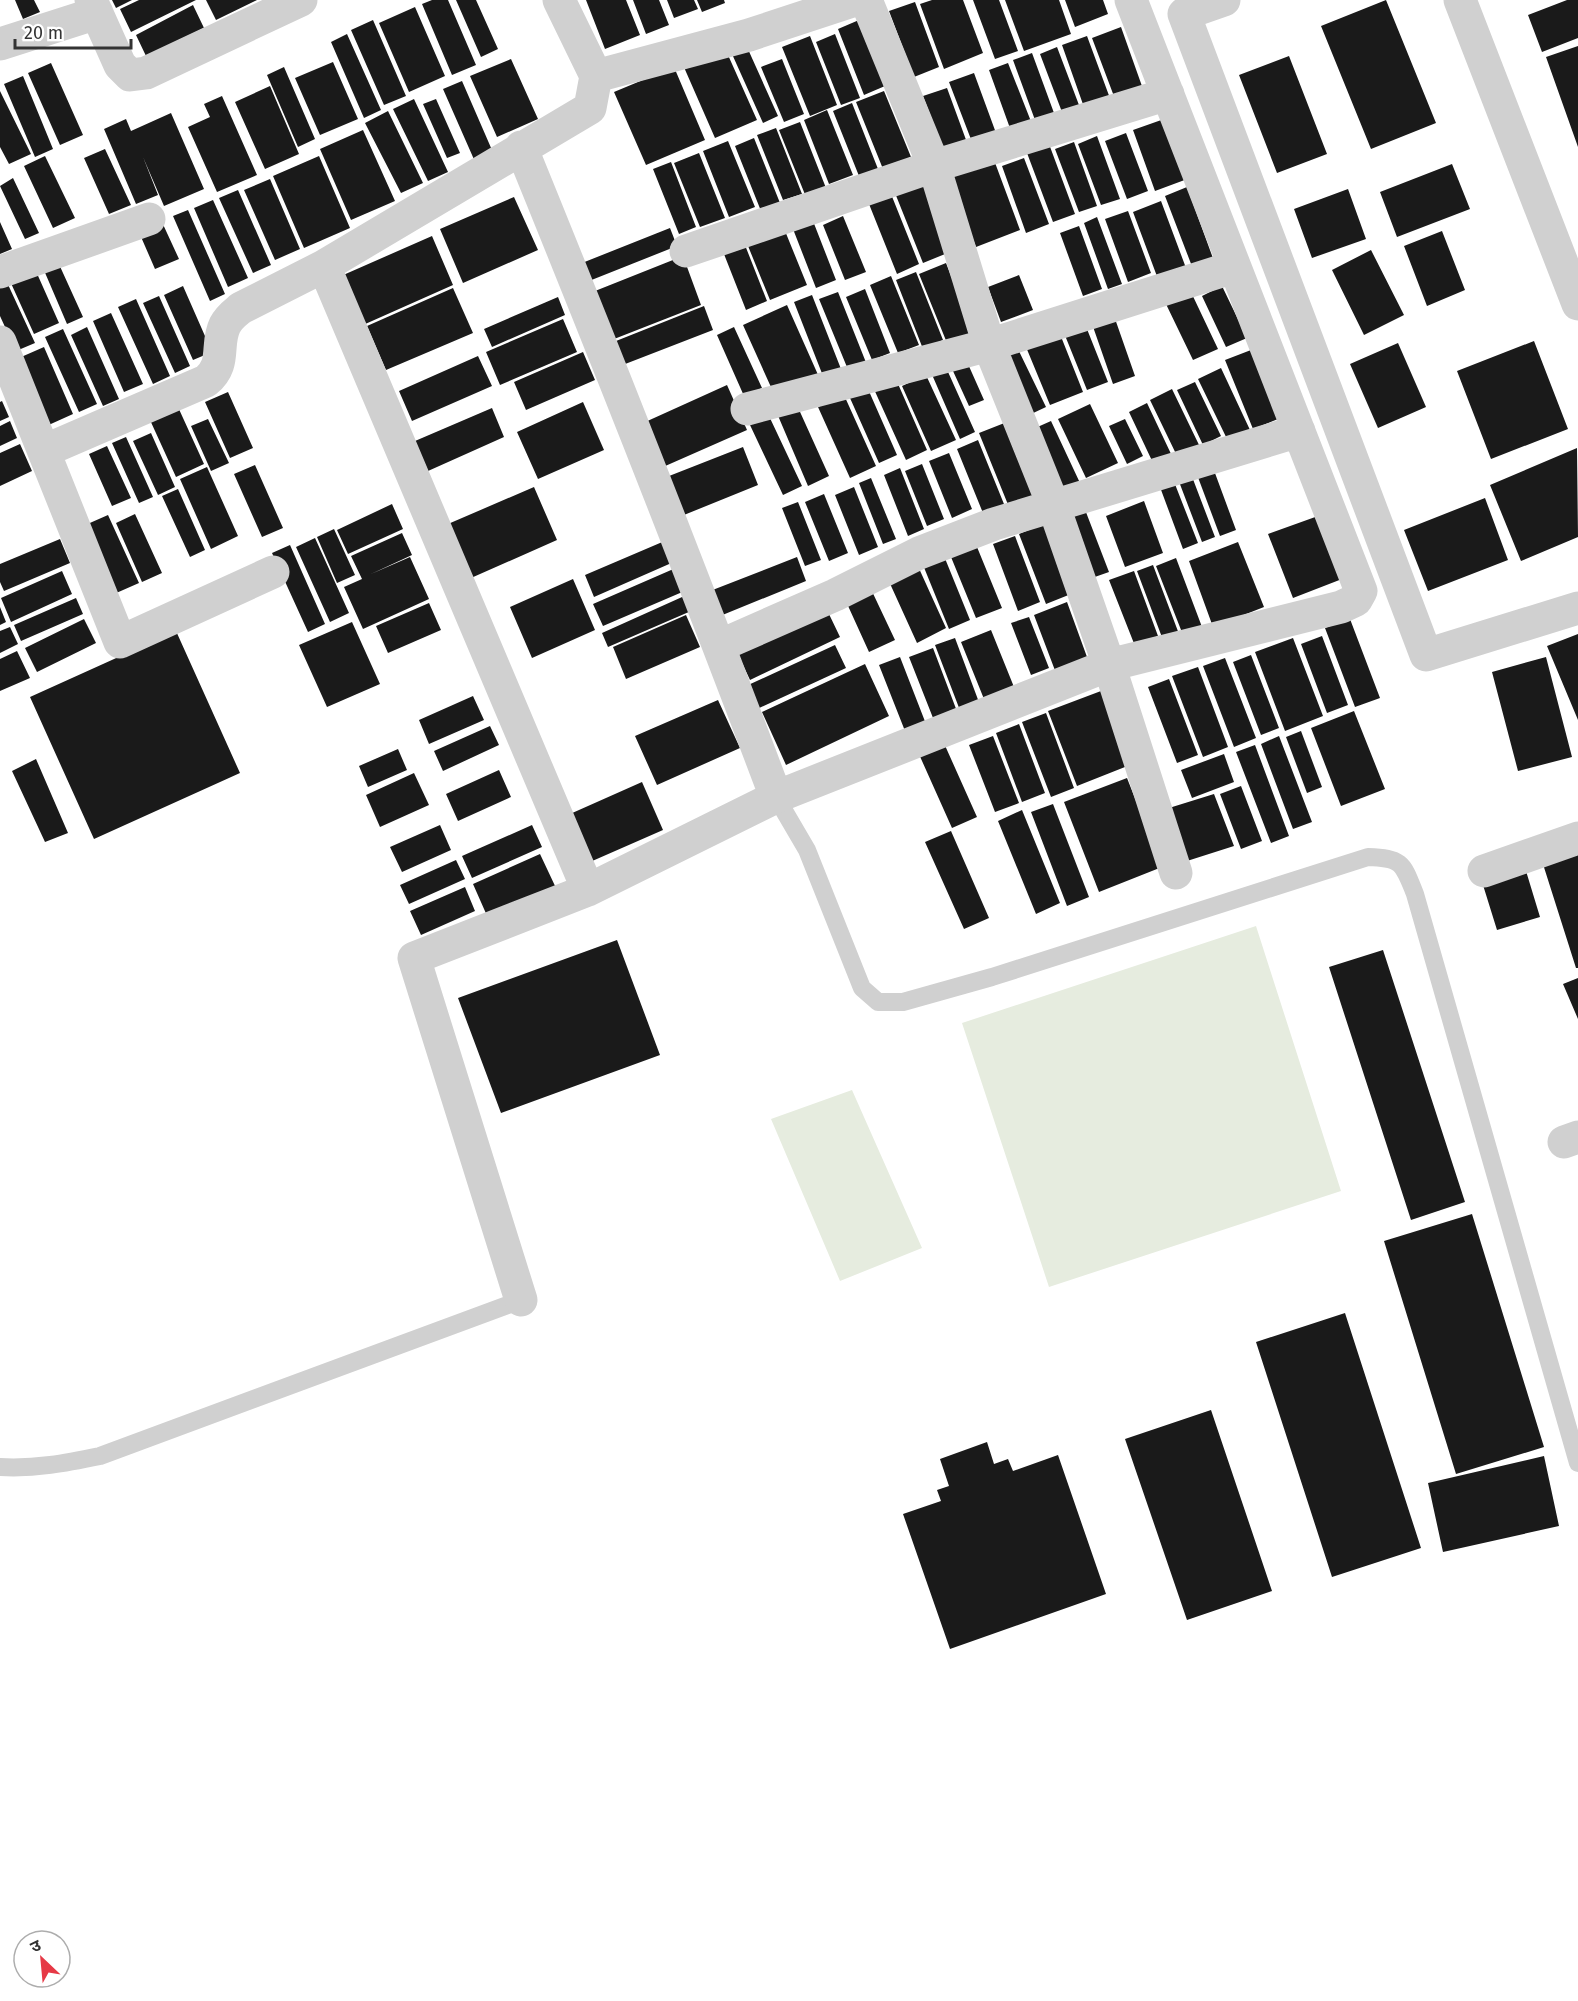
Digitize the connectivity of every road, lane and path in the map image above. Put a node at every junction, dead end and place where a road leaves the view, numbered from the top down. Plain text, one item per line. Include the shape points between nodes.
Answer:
1 (301, 0) edge
2 (559, 0) edge
3 (855, 0) edge
4 (866, 0) edge
5 (1131, 0) edge
6 (1224, 0) edge
7 (1460, 0) edge
8 (94, 7) edge
9 (0, 44) edge
10 (596, 76) junction
11 (1168, 94) junction
12 (521, 147) junction
13 (934, 166) junction
14 (149, 219) dead end
15 (686, 251) dead end
16 (324, 266) junction
17 (1234, 267) junction
18 (0, 273) edge
19 (1578, 304) edge
20 (0, 342) edge
21 (989, 345) junction
22 (747, 409) dead end
23 (1299, 431) junction
24 (44, 451) junction
25 (1054, 507) junction
26 (273, 572) dead end
27 (1578, 608) edge
28 (719, 645) junction
29 (1110, 665) junction
30 (776, 797) junction
31 (1578, 838) edge
32 (1484, 871) dead end
33 (1176, 873) dead end
34 (588, 890) junction
35 (521, 1300) joint
36 (1577, 1456) edge
37 (0, 1467) edge

1 - 8 street via 146,73 130,75 120,65
2 - 10 street
3 - 10 street via 749,35
4 - 13 street
5 - 11 street
6 - 27 street via 1184,14 1426,655
7 - 19 street
8 - 9 street
10 - 12 street via 590,108
11 - 13 street
11 - 17 street
12 - 16 street
12 - 28 street
13 - 15 street
13 - 21 street
14 - 18 street
16 - 24 street via 230,316 224,327 220,362 215,374 206,381
16 - 34 street
17 - 21 street
17 - 23 street
20 - 24 street
21 - 22 street
21 - 25 street
23 - 25 street
23 - 29 street via 1361,591 1356,600
24 - 26 street via 120,642
25 - 28 street via 994,524 919,553 835,595
25 - 29 street
28 - 30 street
29 - 30 street
29 - 33 street
30 - 34 street
30 - 36 lane via 807,850 862,987 878,1002 903,1002 992,977 1368,857 1390,858 1404,867
31 - 32 street
34 - 35 street via 414,958
35 - 37 lane via 100,1456 52,1466

